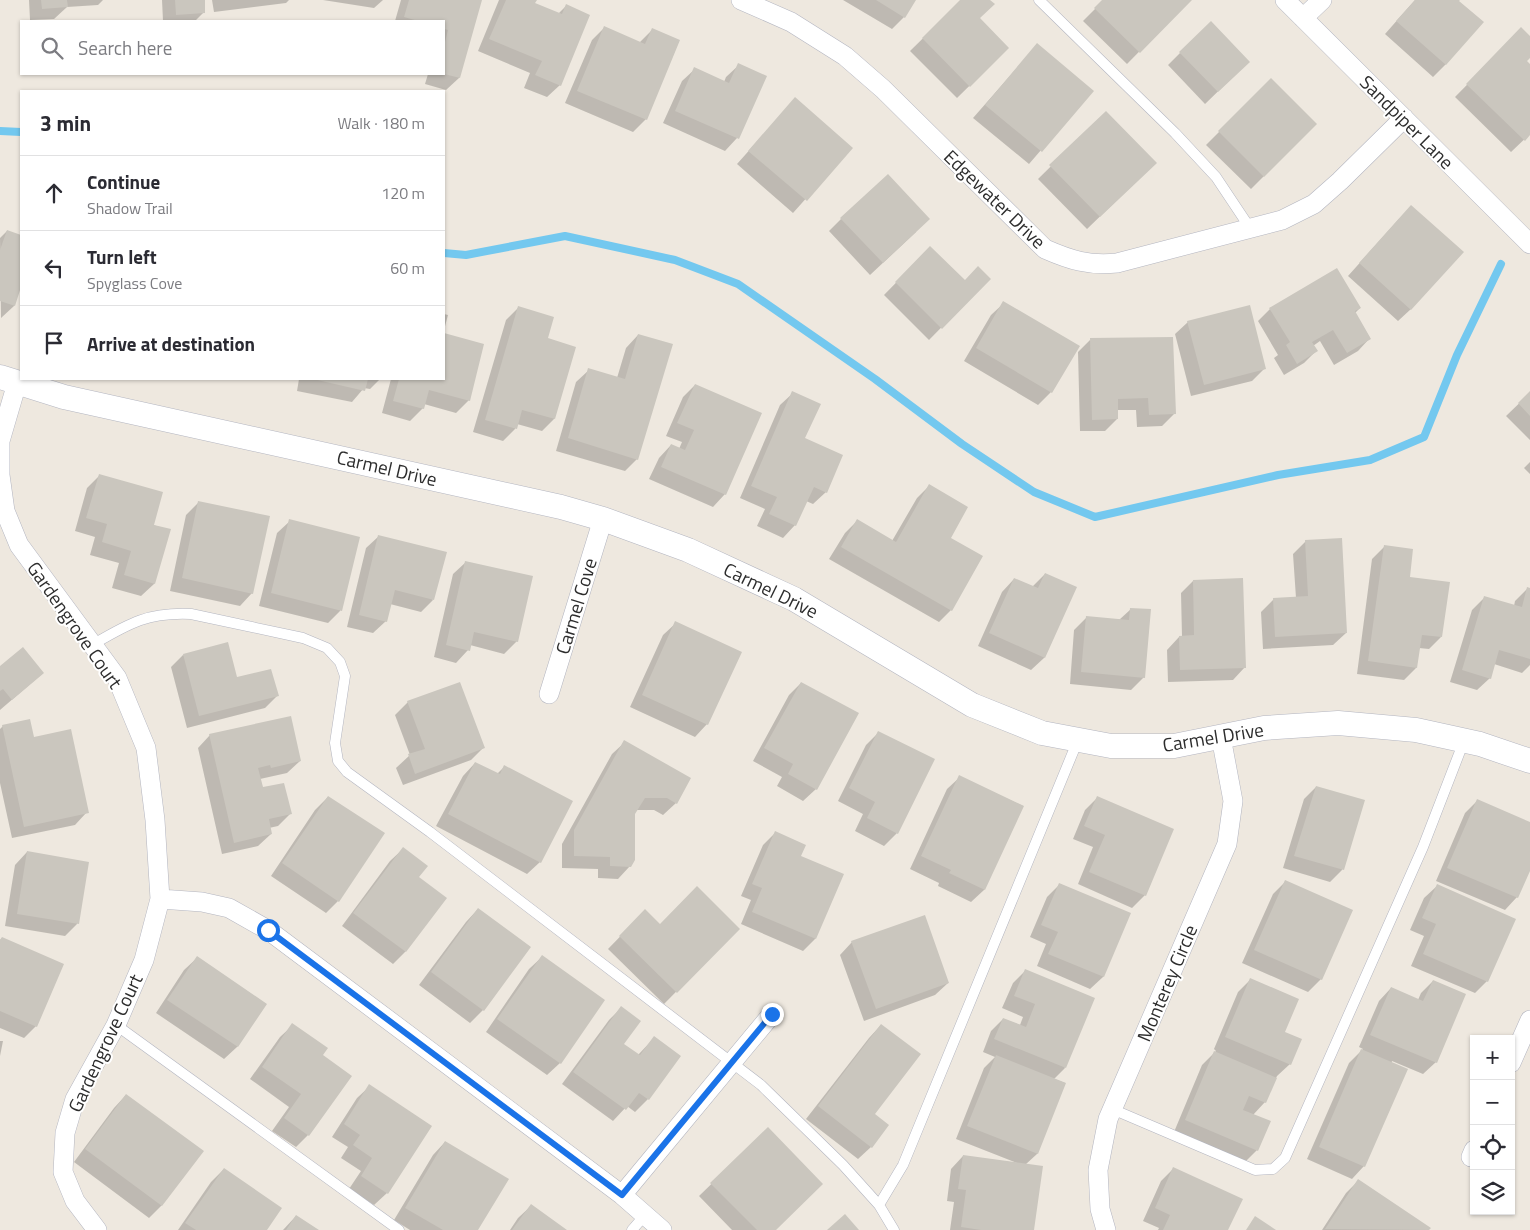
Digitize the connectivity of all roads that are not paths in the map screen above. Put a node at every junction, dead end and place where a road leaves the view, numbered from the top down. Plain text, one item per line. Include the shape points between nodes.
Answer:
1 (741, 0) edge
2 (1039, 0) edge
3 (1285, 0) edge
4 (1322, 0) edge
5 (1303, 18) junction
6 (1404, 118) junction
7 (1250, 228) junction
8 (1530, 244) edge
9 (9, 380) edge
10 (603, 519) junction
11 (92, 645) junction
12 (548, 694) dead end
13 (1221, 737) junction
14 (1078, 740) junction
15 (1464, 741) junction
16 (1530, 761) edge
17 (160, 899) junction
18 (772, 1014) dead end
19 (1530, 1020) edge
20 (116, 1025) junction
21 (1515, 1054) edge
22 (732, 1062) junction
23 (1112, 1109) junction
24 (622, 1195) junction
25 (879, 1205) junction
26 (645, 1215) junction
27 (97, 1230) edge
28 (399, 1230) edge
29 (632, 1230) edge
30 (662, 1230) edge
31 (894, 1230) edge
32 (1106, 1230) edge

1 - 7 street, Edgewater Drive via 791,22 845,56 1045,249 1073,260 1117,263
2 - 7 lane via 1216,177
3 - 5 street, Sandpiper Lane
4 - 5 street
5 - 6 street, Sandpiper Lane
6 - 7 street, Edgewater Drive via 1314,204 1282,220
6 - 8 street, Sandpiper Lane
9 - 10 street, Carmel Drive via 64,397
9 - 11 street, Gardengrove Court via 0,441 5,511 19,545
10 - 12 street, Carmel Cove
10 - 14 street, Carmel Drive via 688,550 794,599 972,705 1042,733
11 - 17 street, Gardengrove Court via 117,678 146,748
11 - 22 lane via 139,620 173,613 303,638 327,648 340,662 345,676 335,744 338,760 347,772
13 - 14 street, Carmel Drive via 1174,746 1110,746
13 - 15 street, Carmel Drive via 1264,728 1338,723 1416,730
13 - 23 street, Monterey Circle via 1233,800 1227,844
14 - 25 lane via 903,1165
15 - 16 street, Carmel Drive
15 - 23 lane via 1423,847 1285,1158 1273,1168 1255,1170
17 - 20 street, Gardengrove Court via 144,960
17 - 24 street via 202,902 228,908 268,930
18 - 22 street
19 - 21 street
20 - 27 street, Gardengrove Court via 75,1099 65,1133 63,1172 75,1201
20 - 28 lane
22 - 24 street
22 - 25 lane via 761,1085 837,1158
23 - 32 street, Monterey Circle via 1098,1170 1100,1209
24 - 26 street
25 - 31 lane
26 - 29 lane
26 - 30 street

